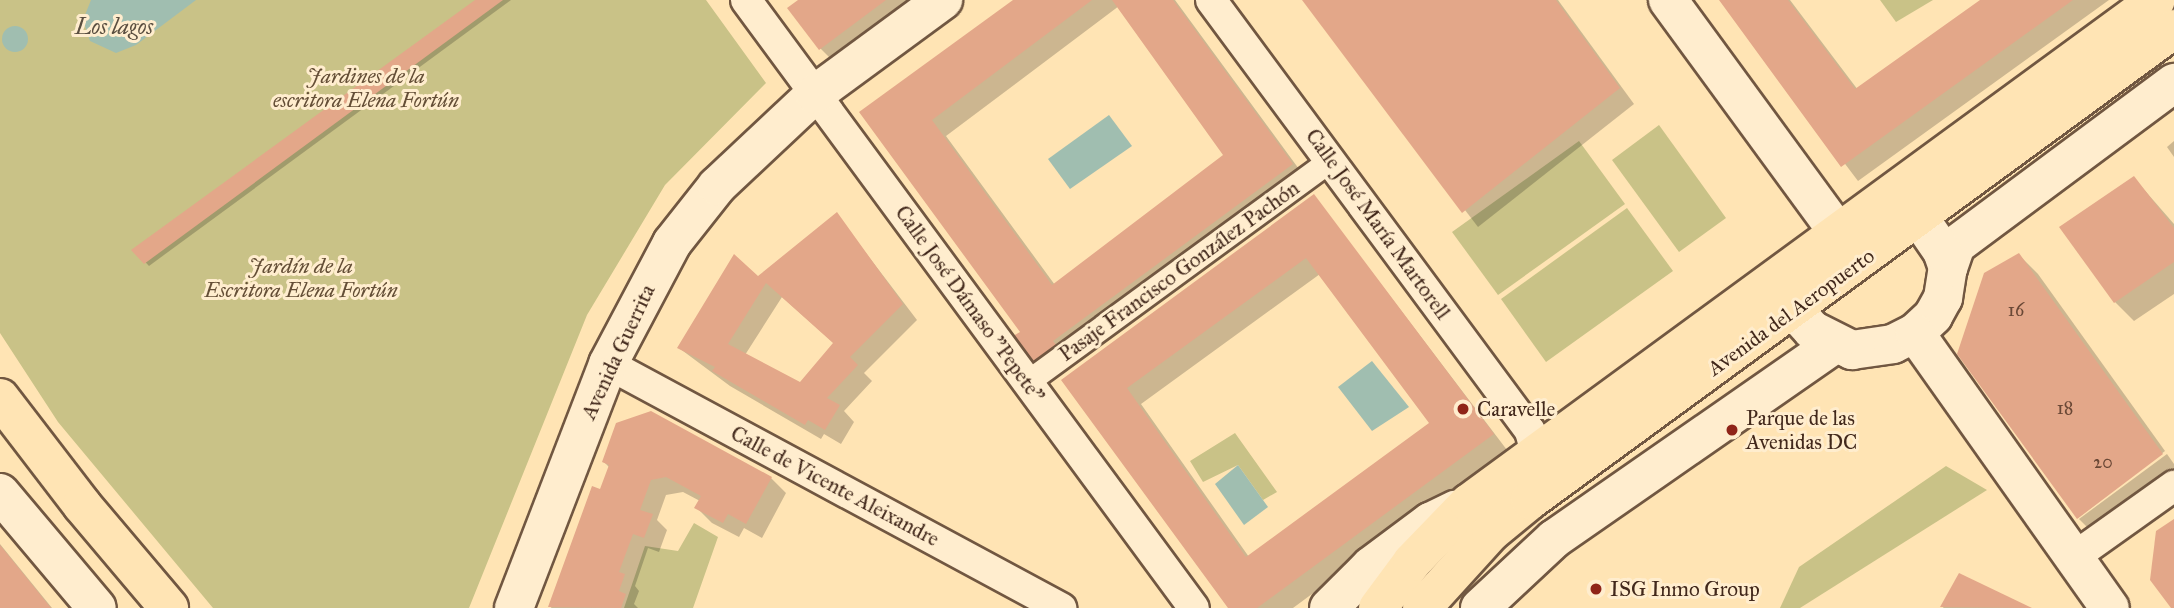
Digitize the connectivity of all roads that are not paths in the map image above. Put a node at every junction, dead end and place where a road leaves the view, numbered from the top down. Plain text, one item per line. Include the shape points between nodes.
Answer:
1 (746, 0) edge
2 (943, 0) edge
3 (1212, 0) edge
4 (1668, 0) edge
5 (2155, 0) edge
6 (2174, 29) edge
7 (2174, 83) edge
8 (815, 94) junction
9 (1330, 160) junction
10 (1909, 203) junction
11 (1839, 234) junction
12 (1948, 268) junction
13 (1794, 310) junction
14 (1915, 333) junction
15 (1835, 344) junction
16 (608, 364) junction
17 (1027, 382) junction
18 (0, 398) edge
19 (0, 435) edge
20 (1536, 453) junction
21 (2174, 486) edge
22 (0, 493) edge
23 (1469, 503) junction
24 (2074, 557) junction
25 (97, 608) edge
26 (139, 608) edge
27 (169, 608) edge
28 (514, 608) edge
29 (1061, 608) edge
30 (1194, 608) edge
31 (1329, 608) edge
32 (1378, 608) edge
33 (1422, 608) edge
34 (1480, 608) edge
35 (2110, 608) edge

1 - 8 street, Calle José Dámaso "Pepete"
2 - 8 street, Avenida Guerrita
3 - 9 street, Calle José María Martorell
4 - 11 street
5 - 10 main road, Avenida del Aeropuerto
6 - 10 main road, Avenida del Aeropuerto
7 - 12 street via 1956,245
8 - 16 street, Avenida Guerrita via 717,186 680,234 631,314
8 - 17 street, Calle José Dámaso "Pepete"
9 - 17 street, Pasaje Francisco González Pachón
9 - 20 street, Calle José María Martorell via 1530,430
10 - 11 main road, Avenida del Aeropuerto
10 - 12 street
10 - 13 main road, Avenida del Aeropuerto
11 - 20 main road, Avenida del Aeropuerto
12 - 14 street via 1943,298
13 - 15 street via 1812,330
13 - 33 main road, Avenida del Aeropuerto via 1530,500 1491,532
14 - 15 street via 1877,349 1852,350
14 - 24 street
15 - 34 street via 1564,532
16 - 28 street, Avenida Guerrita
16 - 29 street, Calle de Vicente Aleixandre
17 - 30 street, Calle José Dámaso "Pepete"
18 - 27 main road via 66,486
19 - 26 main road
20 - 23 main road, Avenida del Aeropuerto
21 - 24 street
22 - 25 street
23 - 31 street, Avenida del Aeropuerto via 1420,529 1371,566
23 - 32 main road, Avenida del Aeropuerto via 1412,562
24 - 35 street

